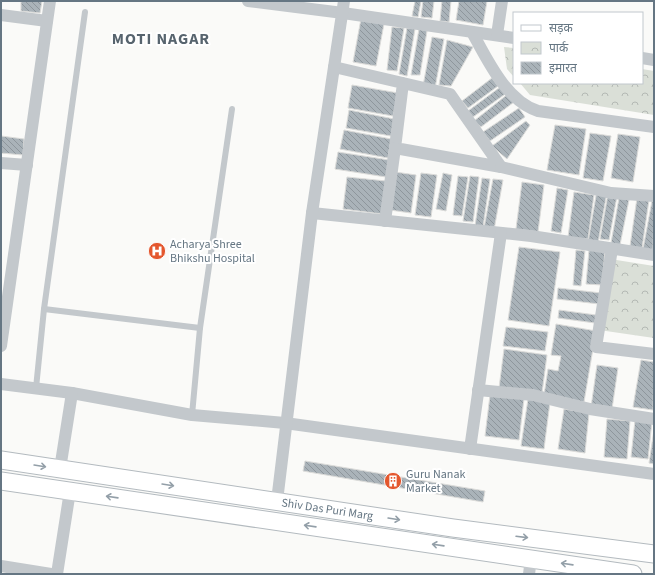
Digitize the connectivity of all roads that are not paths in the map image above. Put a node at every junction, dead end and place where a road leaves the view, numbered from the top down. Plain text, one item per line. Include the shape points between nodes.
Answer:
1 (50, 1) edge
2 (248, 1) edge
3 (502, 1) edge
4 (343, 7) edge
5 (85, 12) dead end
6 (1, 15) edge
7 (47, 21) junction
8 (472, 32) junction
9 (497, 36) junction
10 (513, 38) edge
11 (643, 58) edge
12 (654, 60) edge
13 (334, 67) junction
14 (403, 83) junction
15 (232, 109) dead end
16 (654, 127) edge
17 (395, 148) junction
18 (1, 163) edge
19 (27, 165) junction
20 (502, 167) junction
21 (654, 196) edge
22 (312, 213) junction
23 (385, 221) junction
24 (501, 233) junction
25 (612, 249) junction
26 (654, 255) edge
27 (44, 309) junction
28 (200, 328) junction
29 (1, 346) edge
30 (654, 354) edge
31 (1, 384) edge
32 (36, 388) junction
33 (478, 390) junction
34 (72, 393) junction
35 (192, 414) junction
36 (654, 419) edge
37 (285, 423) junction
38 (470, 449) junction
39 (1, 460) edge
40 (60, 469) junction
41 (654, 474) edge
42 (1, 480) edge
43 (70, 491) junction
44 (277, 501) junction
45 (654, 554) edge
46 (1, 566) edge
47 (530, 566) edge
48 (51, 574) edge
49 (57, 574) edge
50 (632, 574) edge

1 - 7 street
2 - 4 street
3 - 9 street
4 - 8 street
4 - 13 street
5 - 27 lane
6 - 7 street
7 - 19 street
8 - 9 street
8 - 16 street via 495,73 527,107 538,111
9 - 10 street
11 - 12 street
13 - 14 street
13 - 22 street
14 - 17 street
14 - 20 street via 450,94
15 - 28 lane
17 - 20 street
17 - 23 street
18 - 19 street
19 - 29 street
20 - 21 street via 611,193
22 - 23 street
22 - 37 street
23 - 24 street
24 - 25 street
24 - 33 street
25 - 26 street
25 - 30 street via 596,347
27 - 28 lane
27 - 32 lane
28 - 35 lane
31 - 32 street
32 - 34 street
33 - 36 street via 533,395 590,409
33 - 38 street
34 - 35 street
34 - 40 street
35 - 37 street
37 - 38 street
37 - 44 street
38 - 41 street
39 -> 40 main road, Shiv Das Puri Marg
40 -> 44 main road, Shiv Das Puri Marg
42 - 43 main road, Shiv Das Puri Marg
47 -> 43 main road, Shiv Das Puri Marg
43 - 49 street
44 -> 45 main road, Shiv Das Puri Marg via 454,528
46 - 48 street
50 -> 47 main road, Shiv Das Puri Marg

